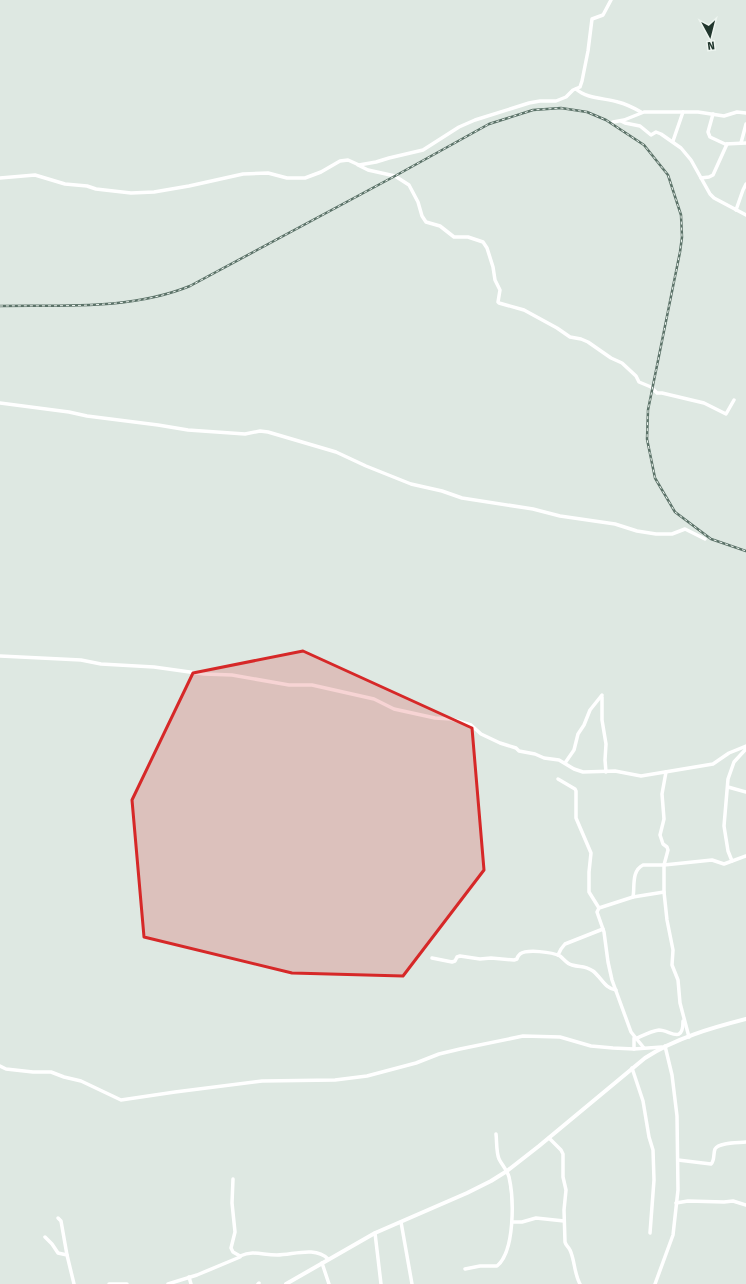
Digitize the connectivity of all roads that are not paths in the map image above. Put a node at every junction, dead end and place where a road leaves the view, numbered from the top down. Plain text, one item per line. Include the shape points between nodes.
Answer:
1 (611, 0) edge
2 (576, 89) junction
3 (641, 112) junction
4 (683, 112) junction
5 (746, 112) edge
6 (713, 114) junction
7 (621, 121) junction
8 (613, 122) dead end
9 (746, 124) edge
10 (673, 141) junction
11 (741, 143) junction
12 (746, 143) edge
13 (728, 144) junction
14 (358, 166) junction
15 (0, 178) edge
16 (701, 178) junction
17 (746, 184) edge
18 (736, 210) junction
19 (746, 215) edge
20 (734, 400) dead end
21 (0, 403) edge
22 (705, 539) dead end
23 (0, 656) edge
24 (746, 747) edge
25 (565, 763) junction
26 (606, 772) junction
27 (666, 772) junction
28 (558, 779) dead end
29 (728, 787) junction
30 (746, 792) edge
31 (746, 856) edge
32 (732, 861) junction
33 (664, 865) junction
34 (664, 892) junction
35 (633, 897) junction
36 (599, 908) junction
37 (603, 929) junction
38 (558, 955) junction
39 (432, 958) dead end
40 (616, 990) junction
41 (684, 1018) junction
42 (746, 1019) edge
43 (689, 1037) junction
44 (635, 1039) junction
45 (664, 1046) junction
46 (644, 1048) junction
47 (634, 1049) junction
48 (0, 1066) edge
49 (632, 1068) junction
50 (496, 1134) dead end
51 (549, 1138) junction
52 (746, 1142) edge
53 (678, 1160) junction
54 (507, 1171) junction
55 (233, 1179) dead end
56 (676, 1203) junction
57 (746, 1205) edge
58 (58, 1218) dead end
59 (564, 1221) junction
60 (401, 1222) junction
61 (512, 1222) junction
62 (375, 1233) junction
63 (650, 1233) dead end
64 (45, 1237) dead end
65 (67, 1255) junction
66 (240, 1256) junction
67 (328, 1260) junction
68 (322, 1263) junction
69 (465, 1269) dead end
70 (189, 1277) junction
71 (74, 1284) edge
72 (109, 1284) edge
73 (127, 1284) edge
74 (168, 1284) edge
75 (192, 1284) edge
76 (286, 1284) edge
77 (329, 1284) edge
78 (381, 1284) edge
79 (412, 1284) edge
80 (580, 1284) edge
81 (655, 1284) edge

1 - 2 street via 603,14 592,19 582,81
2 - 3 street via 588,95 626,104
2 - 14 street via 556,101 532,102 459,127 424,150
3 - 4 street
3 - 7 street
4 - 6 street
4 - 10 street
5 - 6 street via 724,116
6 - 13 street via 708,134
7 - 8 street
7 - 10 street via 640,126 650,135 656,132
9 - 11 street
10 - 16 street via 688,156
11 - 12 street
11 - 13 street
13 - 16 street via 713,174
14 - 15 street via 344,160 319,174 305,178 287,178 268,173 244,174 144,193 96,189 35,175
14 - 20 street via 395,176 409,185 426,222 440,226 454,237 483,242 500,290 499,303 524,310 570,337 588,342 622,363 640,382 657,394 704,403 726,414
16 - 18 street via 714,198
17 - 18 street
18 - 19 street
21 - 22 street via 188,430 245,434 268,432 336,452 410,484 462,498 533,509 570,519 615,524 656,534 672,534 685,529
23 - 25 street via 81,660 101,664 232,675 289,685 312,685 374,699 394,708 435,718 451,719 472,726 481,734 519,751
24 - 27 street via 737,748 713,764
24 - 29 street via 731,767
25 - 26 street via 583,772
25 - 26 street via 574,750 578,734 590,710 602,696
26 - 27 street via 641,776
27 - 33 street via 662,794 664,819 660,835 668,850
28 - 36 street via 576,791 576,818 591,853 589,892
29 - 30 street
29 - 32 street via 724,826
31 - 32 street
32 - 33 street via 724,864 708,860
33 - 34 street
33 - 35 street via 640,866 634,880
34 - 35 street
34 - 41 street via 673,950 672,965 679,985
35 - 36 street
36 - 37 street via 597,912
37 - 38 street via 566,944
37 - 40 street
38 - 39 street via 532,952 520,954 514,960 460,956 454,962
38 - 40 street via 570,964 590,969 609,988
40 - 44 street
41 - 43 street
41 - 44 street via 683,1028 678,1034 656,1031
42 - 43 street
43 - 45 street
44 - 46 street
44 - 47 street
45 - 46 street
45 - 49 street
45 - 53 street via 675,1094
46 - 47 street
47 - 48 street via 591,1046 560,1037 523,1036 454,1050 367,1076 334,1080 262,1081 121,1100 81,1081 51,1072 6,1069
49 - 51 street
49 - 63 street via 642,1097 653,1150 654,1180
50 - 54 street via 498,1155
51 - 54 street
51 - 59 street via 563,1154 566,1190
52 - 53 street via 717,1147 711,1164
53 - 56 street
54 - 60 street via 481,1187
54 - 61 street
55 - 66 street via 232,1208 235,1232 231,1248
56 - 57 street via 733,1201
56 - 81 street via 673,1235
58 - 65 street via 61,1221
59 - 61 street via 536,1218
59 - 80 street via 565,1244 570,1250
60 - 62 street
60 - 79 street
61 - 69 street via 506,1254 499,1266
62 - 67 street
62 - 78 street
64 - 65 street via 58,1253
65 - 71 street
66 - 67 street via 252,1252 278,1255 311,1253 322,1254
66 - 70 street
67 - 68 street
68 - 76 street
68 - 77 street
70 - 74 street
70 - 75 street
72 - 73 street

